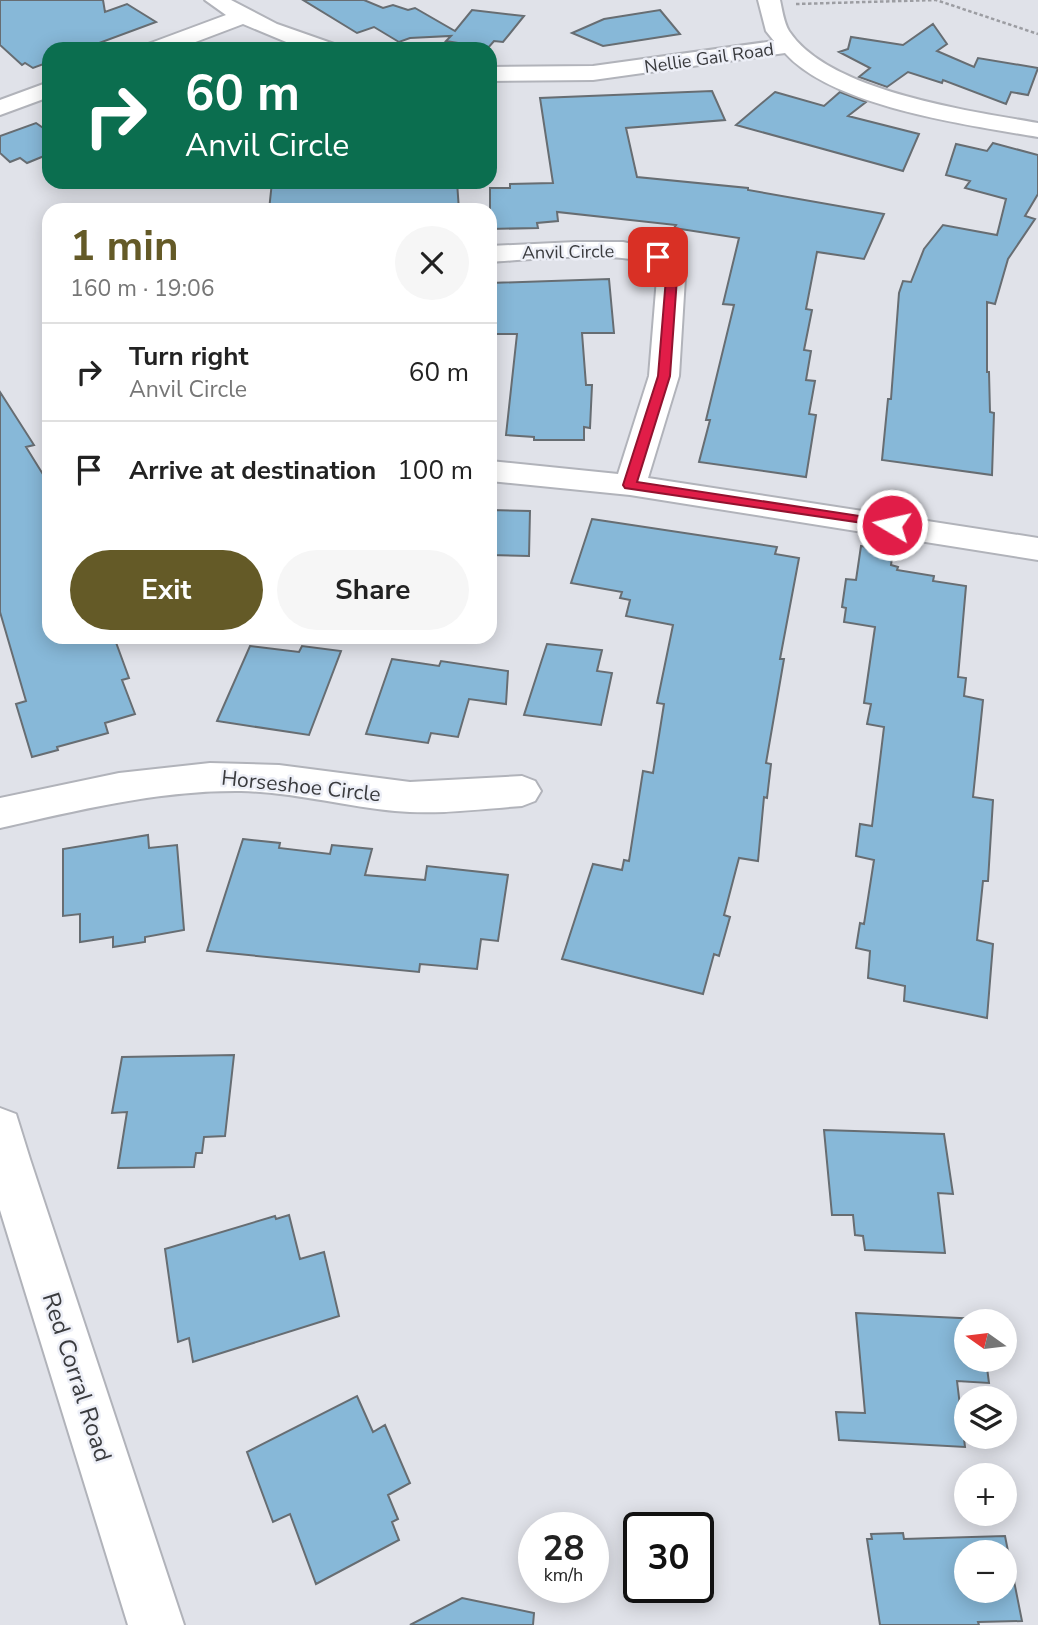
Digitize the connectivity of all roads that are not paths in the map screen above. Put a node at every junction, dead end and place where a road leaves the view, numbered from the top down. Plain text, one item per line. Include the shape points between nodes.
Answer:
1 (216, 0) edge
2 (769, 0) edge
3 (242, 17) junction
4 (175, 42) edge
5 (303, 42) edge
6 (788, 46) junction
7 (497, 74) edge
8 (42, 92) edge
9 (0, 107) edge
10 (1038, 130) edge
11 (497, 254) edge
12 (497, 472) edge
13 (630, 485) junction
14 (1038, 549) edge
15 (522, 792) dead end
16 (0, 813) edge
17 (0, 1128) edge
18 (156, 1625) edge

1 - 3 street
2 - 6 street via 773,23
3 - 4 street
3 - 5 street
6 - 7 street, Nellie Gail Road via 593,73
6 - 10 street, Nellie Gail Road via 848,85 879,97
8 - 9 street
11 - 13 street, Anvil Circle via 625,250 658,257 667,265 671,278 664,376
12 - 13 street
13 - 14 street
15 - 16 street, Horseshoe Circle via 396,796 244,777 185,778 121,786
17 - 18 street, Red Corral Road

